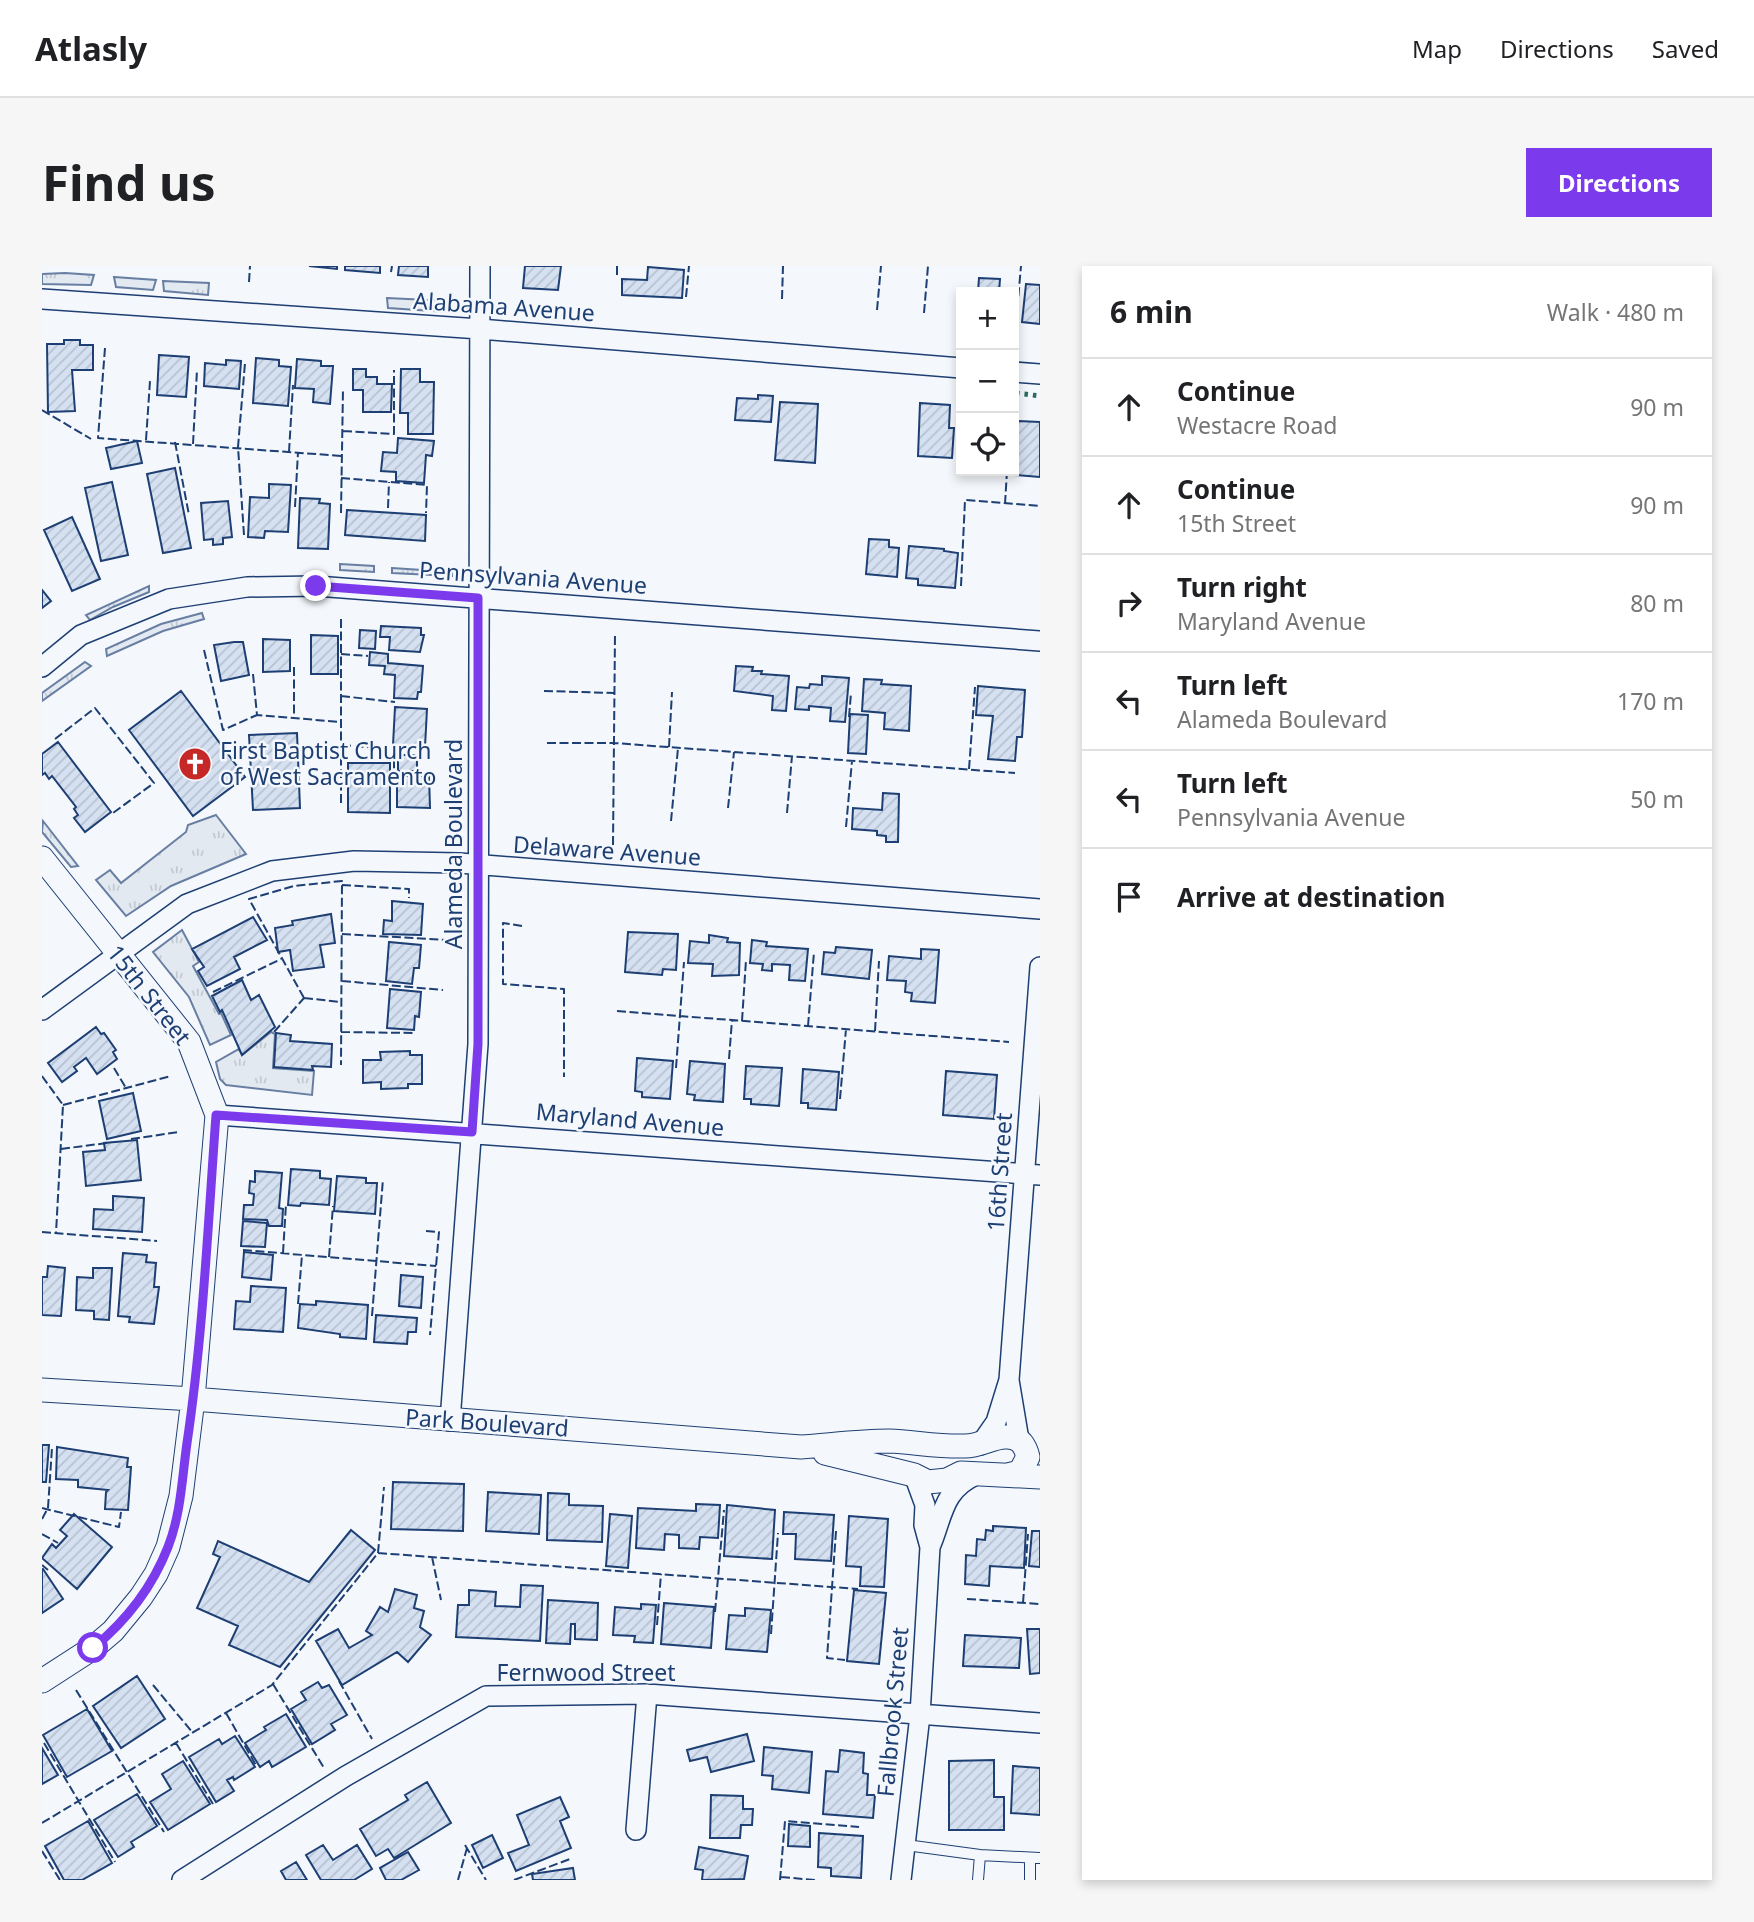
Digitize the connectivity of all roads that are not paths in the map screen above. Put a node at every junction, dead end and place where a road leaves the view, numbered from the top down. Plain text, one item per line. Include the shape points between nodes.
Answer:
1 (480, 266) edge
2 (42, 299) edge
3 (480, 329) junction
4 (956, 368) edge
5 (1019, 372) edge
6 (1040, 374) edge
7 (478, 598) junction
8 (1040, 641) edge
9 (42, 667) edge
10 (42, 858) edge
11 (479, 866) junction
12 (1040, 909) edge
13 (118, 955) junction
14 (1040, 967) edge
15 (42, 1010) edge
16 (216, 1115) junction
17 (472, 1132) junction
18 (1032, 1175) edge
19 (1009, 1380) junction
20 (42, 1390) edge
21 (193, 1399) junction
22 (450, 1421) junction
23 (980, 1445) junction
24 (1028, 1445) edge
25 (933, 1446) junction
26 (801, 1447) junction
27 (978, 1474) junction
28 (914, 1475) junction
29 (1008, 1475) junction
30 (1040, 1478) edge
31 (930, 1547) junction
32 (42, 1681) edge
33 (647, 1695) junction
34 (920, 1715) junction
35 (1040, 1723) edge
36 (636, 1830) dead end
37 (906, 1844) junction
38 (980, 1856) junction
39 (1035, 1858) edge
40 (182, 1880) edge
41 (901, 1880) edge
42 (978, 1880) edge
43 (1030, 1880) edge

1 - 3 street, Alameda Boulevard
2 - 3 street, Alabama Avenue
3 - 4 street, Alabama Avenue
3 - 7 street, Alameda Boulevard
5 - 6 street
7 - 8 street, Pennsylvania Avenue
7 - 9 street, Pennsylvania Avenue via 316,586 247,587 169,598 81,635
7 - 11 street, Alameda Boulevard
10 - 13 street, 15th Street
11 - 12 street, Delaware Avenue
11 - 13 street, Delaware Avenue via 354,861 272,870 187,904
11 - 17 street, Alameda Boulevard via 478,1044
13 - 15 street, Delaware Avenue
13 - 16 street, 15th Street via 189,1042
14 - 18 street, 16th Street
16 - 17 street, Maryland Avenue
16 - 21 street, 15th Street
17 - 18 street, Maryland Avenue
17 - 22 street, Alameda Boulevard
18 - 19 street, 16th Street
19 - 23 street via 996,1422
19 - 24 street
20 - 21 street, Park Boulevard
21 - 22 street, Park Boulevard
21 - 32 street, 15th Street via 181,1496 156,1574 114,1631
22 - 26 street, Park Boulevard
23 - 24 street, Park Boulevard via 1006,1437
23 - 25 street, Park Boulevard
24 - 29 street via 1026,1464 1020,1472
25 - 26 street, Park Boulevard via 889,1441
25 - 28 street via 920,1451
26 - 28 street
27 - 28 street via 961,1473 936,1482
27 - 29 street
27 - 31 street via 945,1501
28 - 31 street via 925,1506
29 - 30 street
31 - 34 street, Fallbrook Street
33 - 34 street, Fernwood Street
33 - 36 street
33 - 40 street, Fernwood Street via 486,1696 346,1776
34 - 35 street, Fernwood Street
34 - 37 street, Fallbrook Street
37 - 38 lane
37 - 41 street, Fallbrook Street
38 - 39 lane
38 - 42 lane
39 - 43 lane

